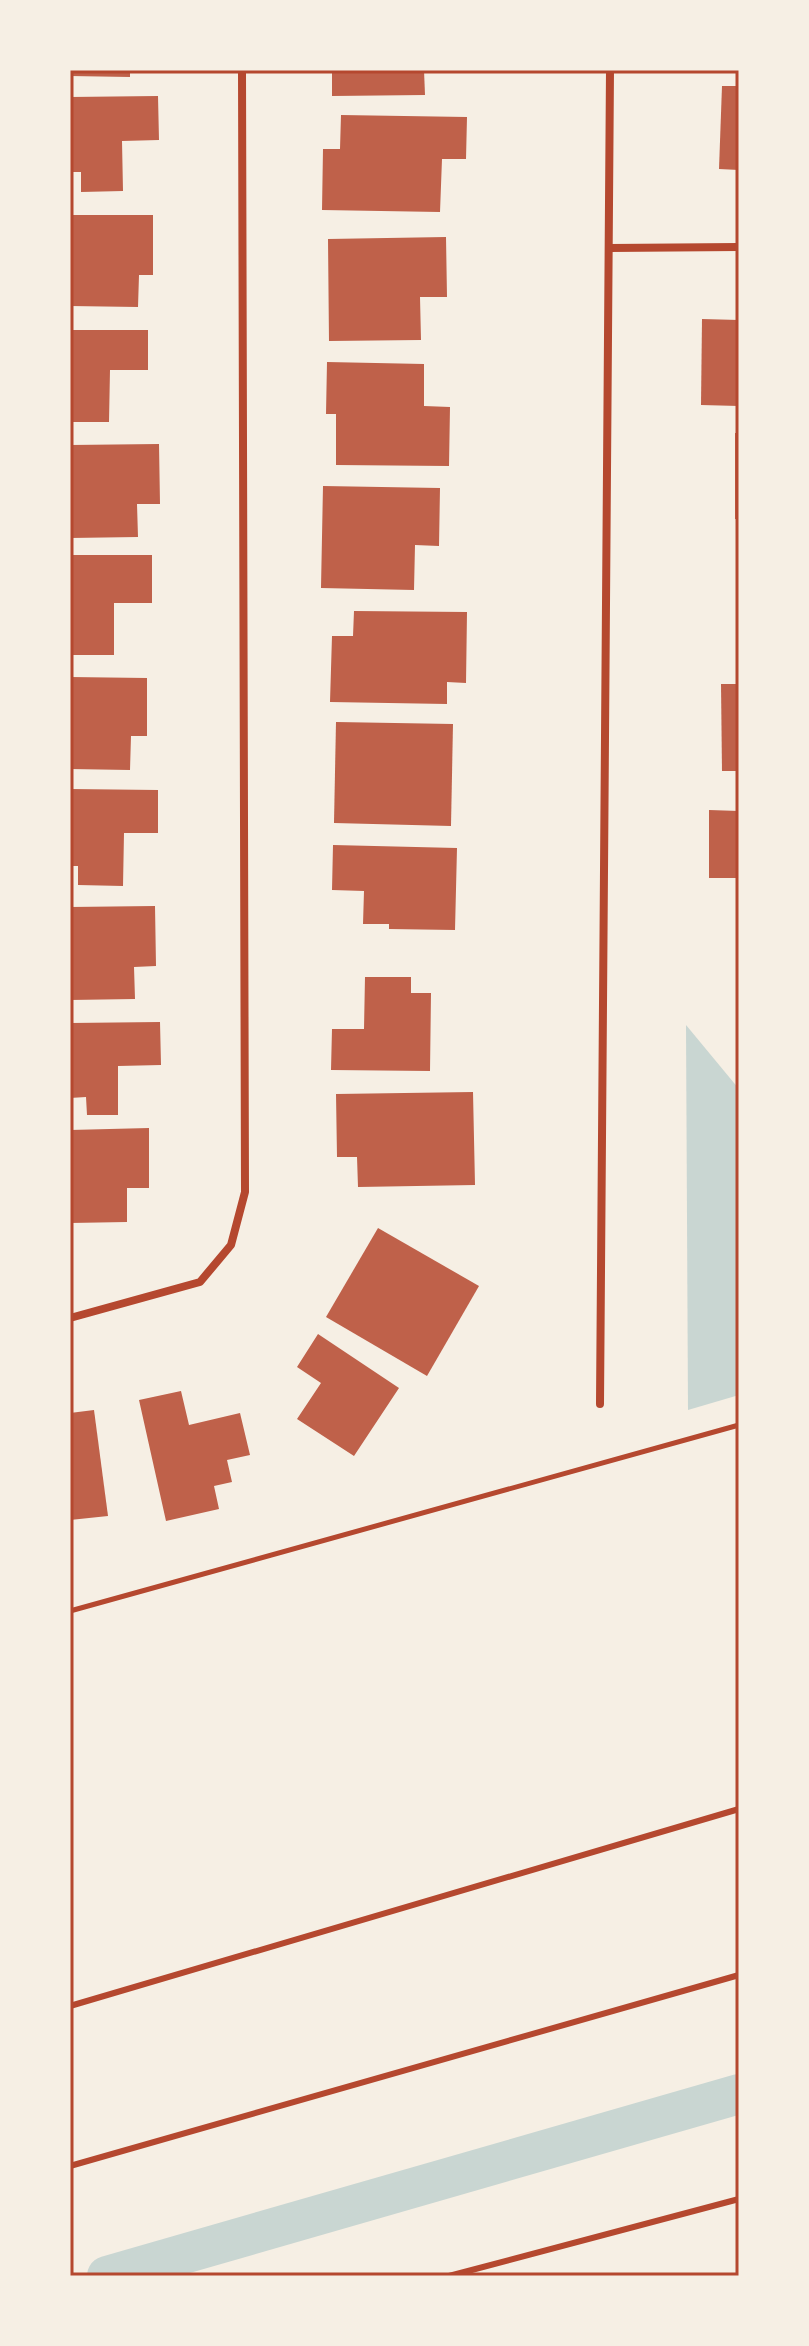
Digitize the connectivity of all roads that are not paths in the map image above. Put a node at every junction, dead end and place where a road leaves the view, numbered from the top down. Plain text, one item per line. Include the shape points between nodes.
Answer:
1 (242, 70) edge
2 (610, 70) edge
3 (739, 247) edge
4 (609, 248) junction
5 (70, 1318) edge
6 (600, 1404) dead end
7 (739, 1809) edge
8 (739, 1975) edge
9 (70, 2006) edge
10 (70, 2166) edge
11 (739, 2199) edge
12 (449, 2276) edge

1 - 5 street via 245,1192 231,1245 200,1282
2 - 4 street
3 - 4 street
4 - 6 street
7 - 9 lane
8 - 10 lane
11 - 12 lane

